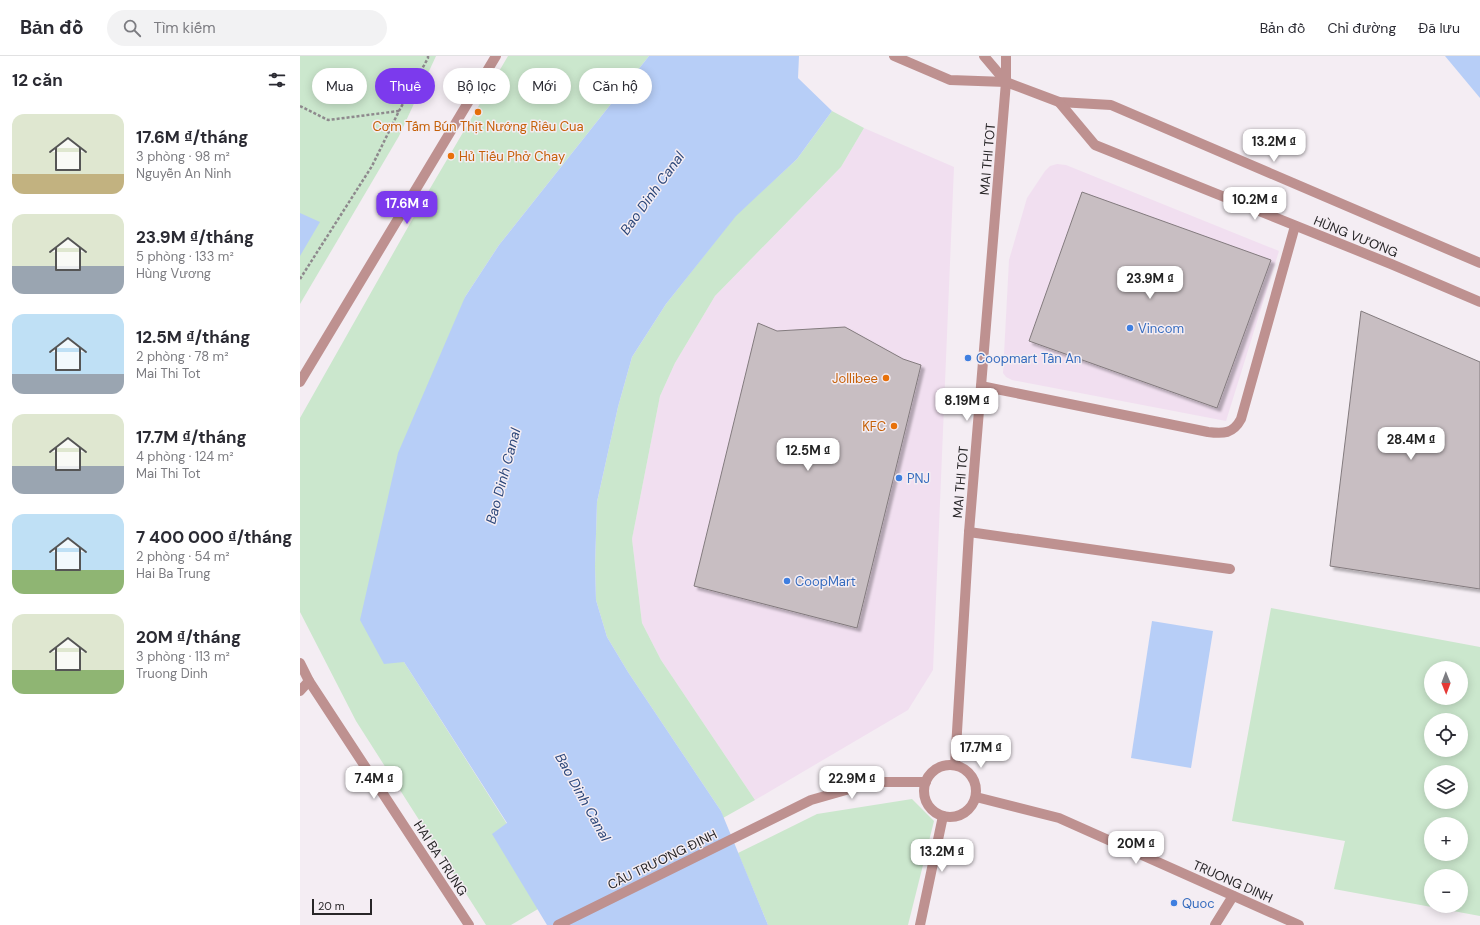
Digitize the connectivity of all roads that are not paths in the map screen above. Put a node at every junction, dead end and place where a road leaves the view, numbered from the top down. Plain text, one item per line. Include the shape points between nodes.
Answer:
1 (496, 56) edge
2 (894, 56) edge
3 (984, 56) edge
4 (1006, 56) edge
5 (1006, 82) junction
6 (1060, 102) junction
7 (1295, 226) junction
8 (1480, 263) edge
9 (1480, 302) edge
10 (300, 382) edge
11 (981, 386) junction
12 (969, 532) junction
13 (1230, 570) dead end
14 (300, 663) edge
15 (309, 680) junction
16 (300, 691) edge
17 (955, 765) junction
18 (926, 782) junction
19 (976, 797) junction
20 (943, 816) junction
21 (1233, 896) junction
22 (469, 925) edge
23 (558, 925) edge
24 (920, 925) edge
25 (1215, 925) edge
26 (1299, 925) edge

1 - 10 street
2 - 5 street, HÙNG VƯƠNG via 950,80
3 - 5 street, HÙNG VƯƠNG
4 - 5 street, MAI THI TOT
5 - 6 street, HÙNG VƯƠNG
5 - 11 street, MAI THI TOT
6 - 7 street, HÙNG VƯƠNG via 1095,145
6 - 8 street, HÙNG VƯƠNG via 1111,105
7 - 9 street, HÙNG VƯƠNG
7 - 11 street via 1242,419 1234,430 1208,432
11 - 12 street, MAI THI TOT
12 - 13 street
12 - 17 street, MAI THI TOT
14 - 15 street, HAI BA TRUNG
15 - 16 street
15 - 22 street, HAI BA TRUNG
17 - 18 street via 937,768
17 - 19 street via 963,768 972,777 977,789
18 - 20 street via 924,790 927,802 935,812
18 - 23 street, CẦU TRƯƠNG ĐỊNH via 874,782 811,800
19 - 20 street via 973,805 959,816
19 - 21 street, TRUONG DINH via 1059,818
20 - 24 street
21 - 25 street
21 - 26 street, TRUONG DINH

